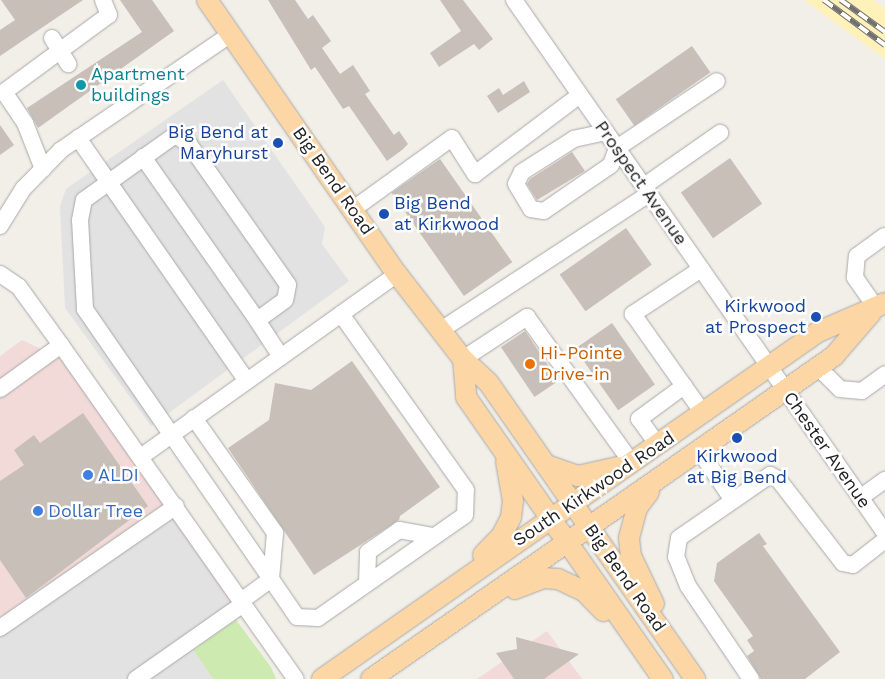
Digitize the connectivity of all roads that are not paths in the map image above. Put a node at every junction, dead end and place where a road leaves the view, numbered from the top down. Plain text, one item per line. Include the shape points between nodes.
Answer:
1 (103, 0) edge
2 (207, 0) edge
3 (514, 0) edge
4 (231, 34) junction
5 (717, 81) dead end
6 (2, 89) edge
7 (580, 95) junction
8 (606, 132) junction
9 (720, 133) dead end
10 (78, 138) junction
11 (617, 148) junction
12 (143, 157) junction
13 (42, 168) junction
14 (108, 182) junction
15 (646, 190) junction
16 (352, 210) junction
17 (0, 226) edge
18 (885, 236) edge
19 (701, 269) junction
20 (0, 274) edge
21 (397, 274) junction
22 (878, 308) edge
23 (341, 314) junction
24 (257, 320) junction
25 (441, 330) junction
26 (61, 345) junction
27 (281, 357) junction
28 (463, 359) junction
29 (769, 367) junction
30 (818, 367) junction
31 (885, 374) edge
32 (247, 381) junction
33 (684, 386) junction
34 (0, 389) edge
35 (785, 390) junction
36 (703, 414) junction
37 (194, 418) junction
38 (172, 434) junction
39 (658, 445) junction
40 (699, 450) junction
41 (504, 453) junction
42 (142, 456) junction
43 (632, 463) junction
44 (546, 465) junction
45 (658, 480) junction
46 (885, 480) edge
47 (860, 498) junction
48 (732, 499) junction
49 (573, 505) junction
50 (176, 506) junction
51 (550, 520) junction
52 (589, 527) junction
53 (885, 533) edge
54 (433, 536) junction
55 (885, 540) edge
56 (567, 543) junction
57 (271, 579) junction
58 (462, 579) junction
59 (367, 583) junction
60 (242, 602) junction
61 (476, 608) junction
62 (0, 628) edge
63 (644, 651) junction
64 (680, 658) junction
65 (378, 677) edge
66 (136, 679) edge
67 (296, 679) edge
68 (322, 679) edge
69 (663, 679) edge
70 (695, 679) edge
71 (751, 679) edge

1 - 6 street via 109,15
2 - 4 main road, Big Bend Road
3 - 7 street, Prospect Avenue
4 - 10 street
4 - 16 main road, Big Bend Road
5 - 11 street
6 - 13 street via 26,123
7 - 8 street, Prospect Avenue
7 - 16 street via 475,174 452,138
8 - 11 street, Prospect Avenue
8 - 11 street via 574,139 522,172 516,184 531,209 544,211 611,164
9 - 15 street
10 - 13 street
10 - 14 street
11 - 15 street, Prospect Avenue
12 - 14 street
12 - 24 street
12 - 24 street via 175,136 190,144 288,285 285,300
13 - 17 street via 22,189
14 - 32 street
14 - 38 street via 84,200 80,220 85,309
15 - 19 street, Prospect Avenue
15 - 25 street
16 - 21 main road, Big Bend Road
18 - 22 street via 857,256 856,263 855,277
19 - 29 street, Prospect Avenue
19 - 33 street via 633,314
20 - 26 street via 19,287
21 - 23 street
21 - 25 main road, Big Bend Road
22 - 29 main road, South Kirkwood Road via 818,332
22 - 30 main road, South Kirkwood Road via 834,356
23 - 27 street
23 - 54 street via 466,490 465,515
24 - 27 street
25 - 28 main road, Big Bend Road
26 - 34 street
26 - 42 street
27 - 32 street
28 - 41 main road, Big Bend Road via 466,397
28 - 43 street via 527,317
28 - 44 main road, Big Bend Road via 488,382
29 - 35 street, Chester Avenue
29 - 36 main road, South Kirkwood Road
30 - 31 street via 840,389 847,390 862,391
30 - 35 main road, South Kirkwood Road
32 - 37 street
33 - 36 street
33 - 39 street via 639,419
35 - 40 main road, South Kirkwood Road
35 - 47 street, Chester Avenue
36 - 39 main road, South Kirkwood Road
37 - 38 street
37 - 57 street via 275,534
38 - 42 street
38 - 57 street
39 - 43 main road, South Kirkwood Road
40 - 45 main road, South Kirkwood Road
40 - 48 street
41 - 51 main road, Big Bend Road
41 - 58 main road via 513,501 511,517 502,536
42 - 50 street
43 - 44 main road via 578,476
43 - 49 main road, South Kirkwood Road
44 - 49 main road, Big Bend Road
45 - 52 main road, South Kirkwood Road
45 - 64 main road via 637,508 631,524 631,556
46 - 47 street
47 - 53 street, Chester Avenue
48 - 55 street via 764,475 778,479 843,563 853,565
48 - 71 street via 679,538 676,557 688,586
49 - 51 main road, South Kirkwood Road
49 - 52 main road, Big Bend Road
50 - 60 street
50 - 62 street
51 - 56 main road, Big Bend Road
51 - 58 main road, South Kirkwood Road
52 - 56 main road, South Kirkwood Road
52 - 64 main road, Big Bend Road
54 - 59 street
54 - 59 street via 399,530 368,552
56 - 61 main road, South Kirkwood Road
56 - 63 main road, Big Bend Road
57 - 59 street via 297,617 312,618 318,618
57 - 60 street
58 - 68 main road, South Kirkwood Road
60 - 66 street
60 - 67 street
61 - 63 main road via 532,581 558,580 584,591
61 - 65 main road, South Kirkwood Road
63 - 69 main road, Big Bend Road
64 - 70 main road, Big Bend Road

